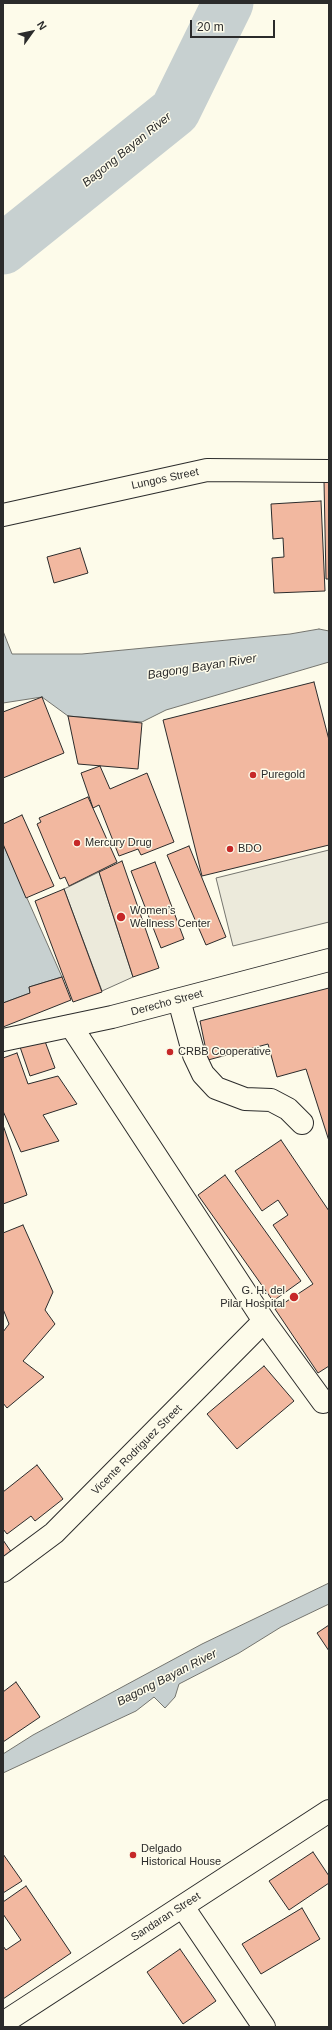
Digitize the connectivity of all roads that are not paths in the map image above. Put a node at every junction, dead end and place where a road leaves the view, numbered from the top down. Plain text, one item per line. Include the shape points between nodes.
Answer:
1 (329, 471) edge
2 (3, 515) edge
3 (329, 960) edge
4 (178, 1000) junction
5 (71, 1026) junction
6 (3, 1040) edge
7 (302, 1123) dead end
8 (264, 1321) junction
9 (323, 1402) dead end
10 (3, 1571) edge
11 (329, 1811) edge
12 (183, 1907) junction
13 (3, 2023) edge
14 (264, 2027) edge

1 - 2 street, Lungos Street via 207,470
3 - 4 street, Derecho Street
4 - 5 street, Derecho Street
4 - 7 street via 202,1074 216,1088 245,1099 271,1100 288,1110
5 - 6 street, Derecho Street
5 - 8 street
8 - 9 street
8 - 10 street, Vicente Rodriguez Street via 54,1533
11 - 12 street, Sandaran Street
12 - 13 street, Sandaran Street
12 - 14 street

